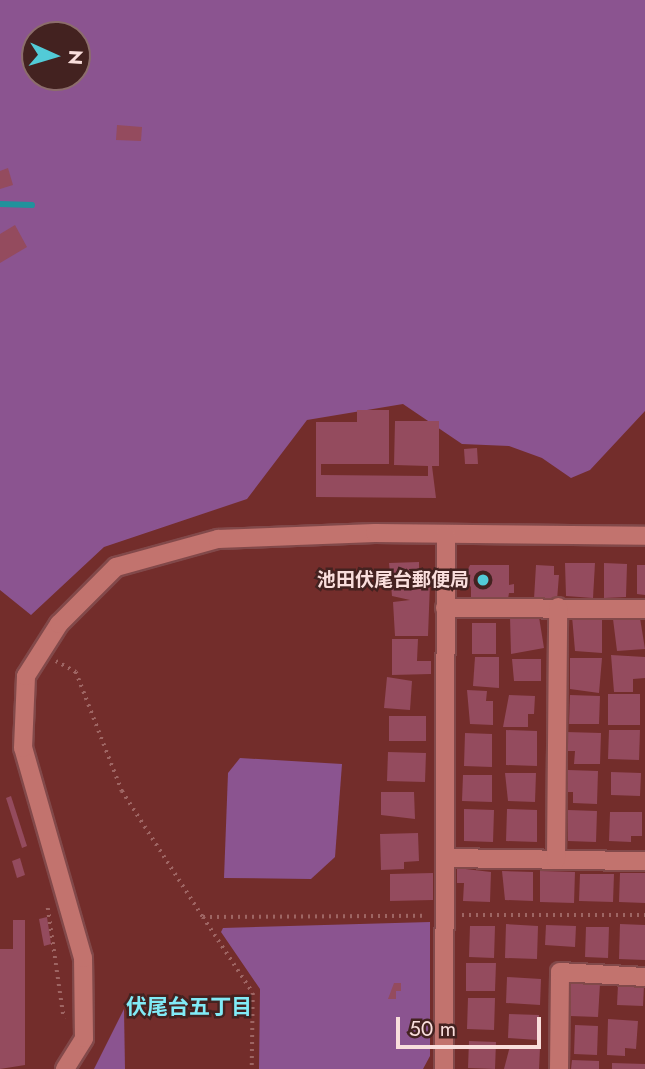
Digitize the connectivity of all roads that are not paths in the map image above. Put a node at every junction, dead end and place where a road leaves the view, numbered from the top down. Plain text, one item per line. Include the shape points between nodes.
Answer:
1 (446, 535) junction
2 (645, 536) edge
3 (558, 607) junction
4 (445, 608) junction
5 (645, 609) edge
6 (446, 858) junction
7 (556, 860) junction
8 (645, 861) edge
9 (645, 977) edge
10 (65, 1069) edge
11 (444, 1069) edge
12 (559, 1069) edge

1 - 2 street
1 - 4 street
1 - 10 street via 218,539 116,567 59,624 26,676 23,748 83,958 84,1038
3 - 4 street
3 - 5 street
3 - 7 street
4 - 6 street
6 - 7 street
6 - 11 street
7 - 8 street
9 - 12 street via 560,972

